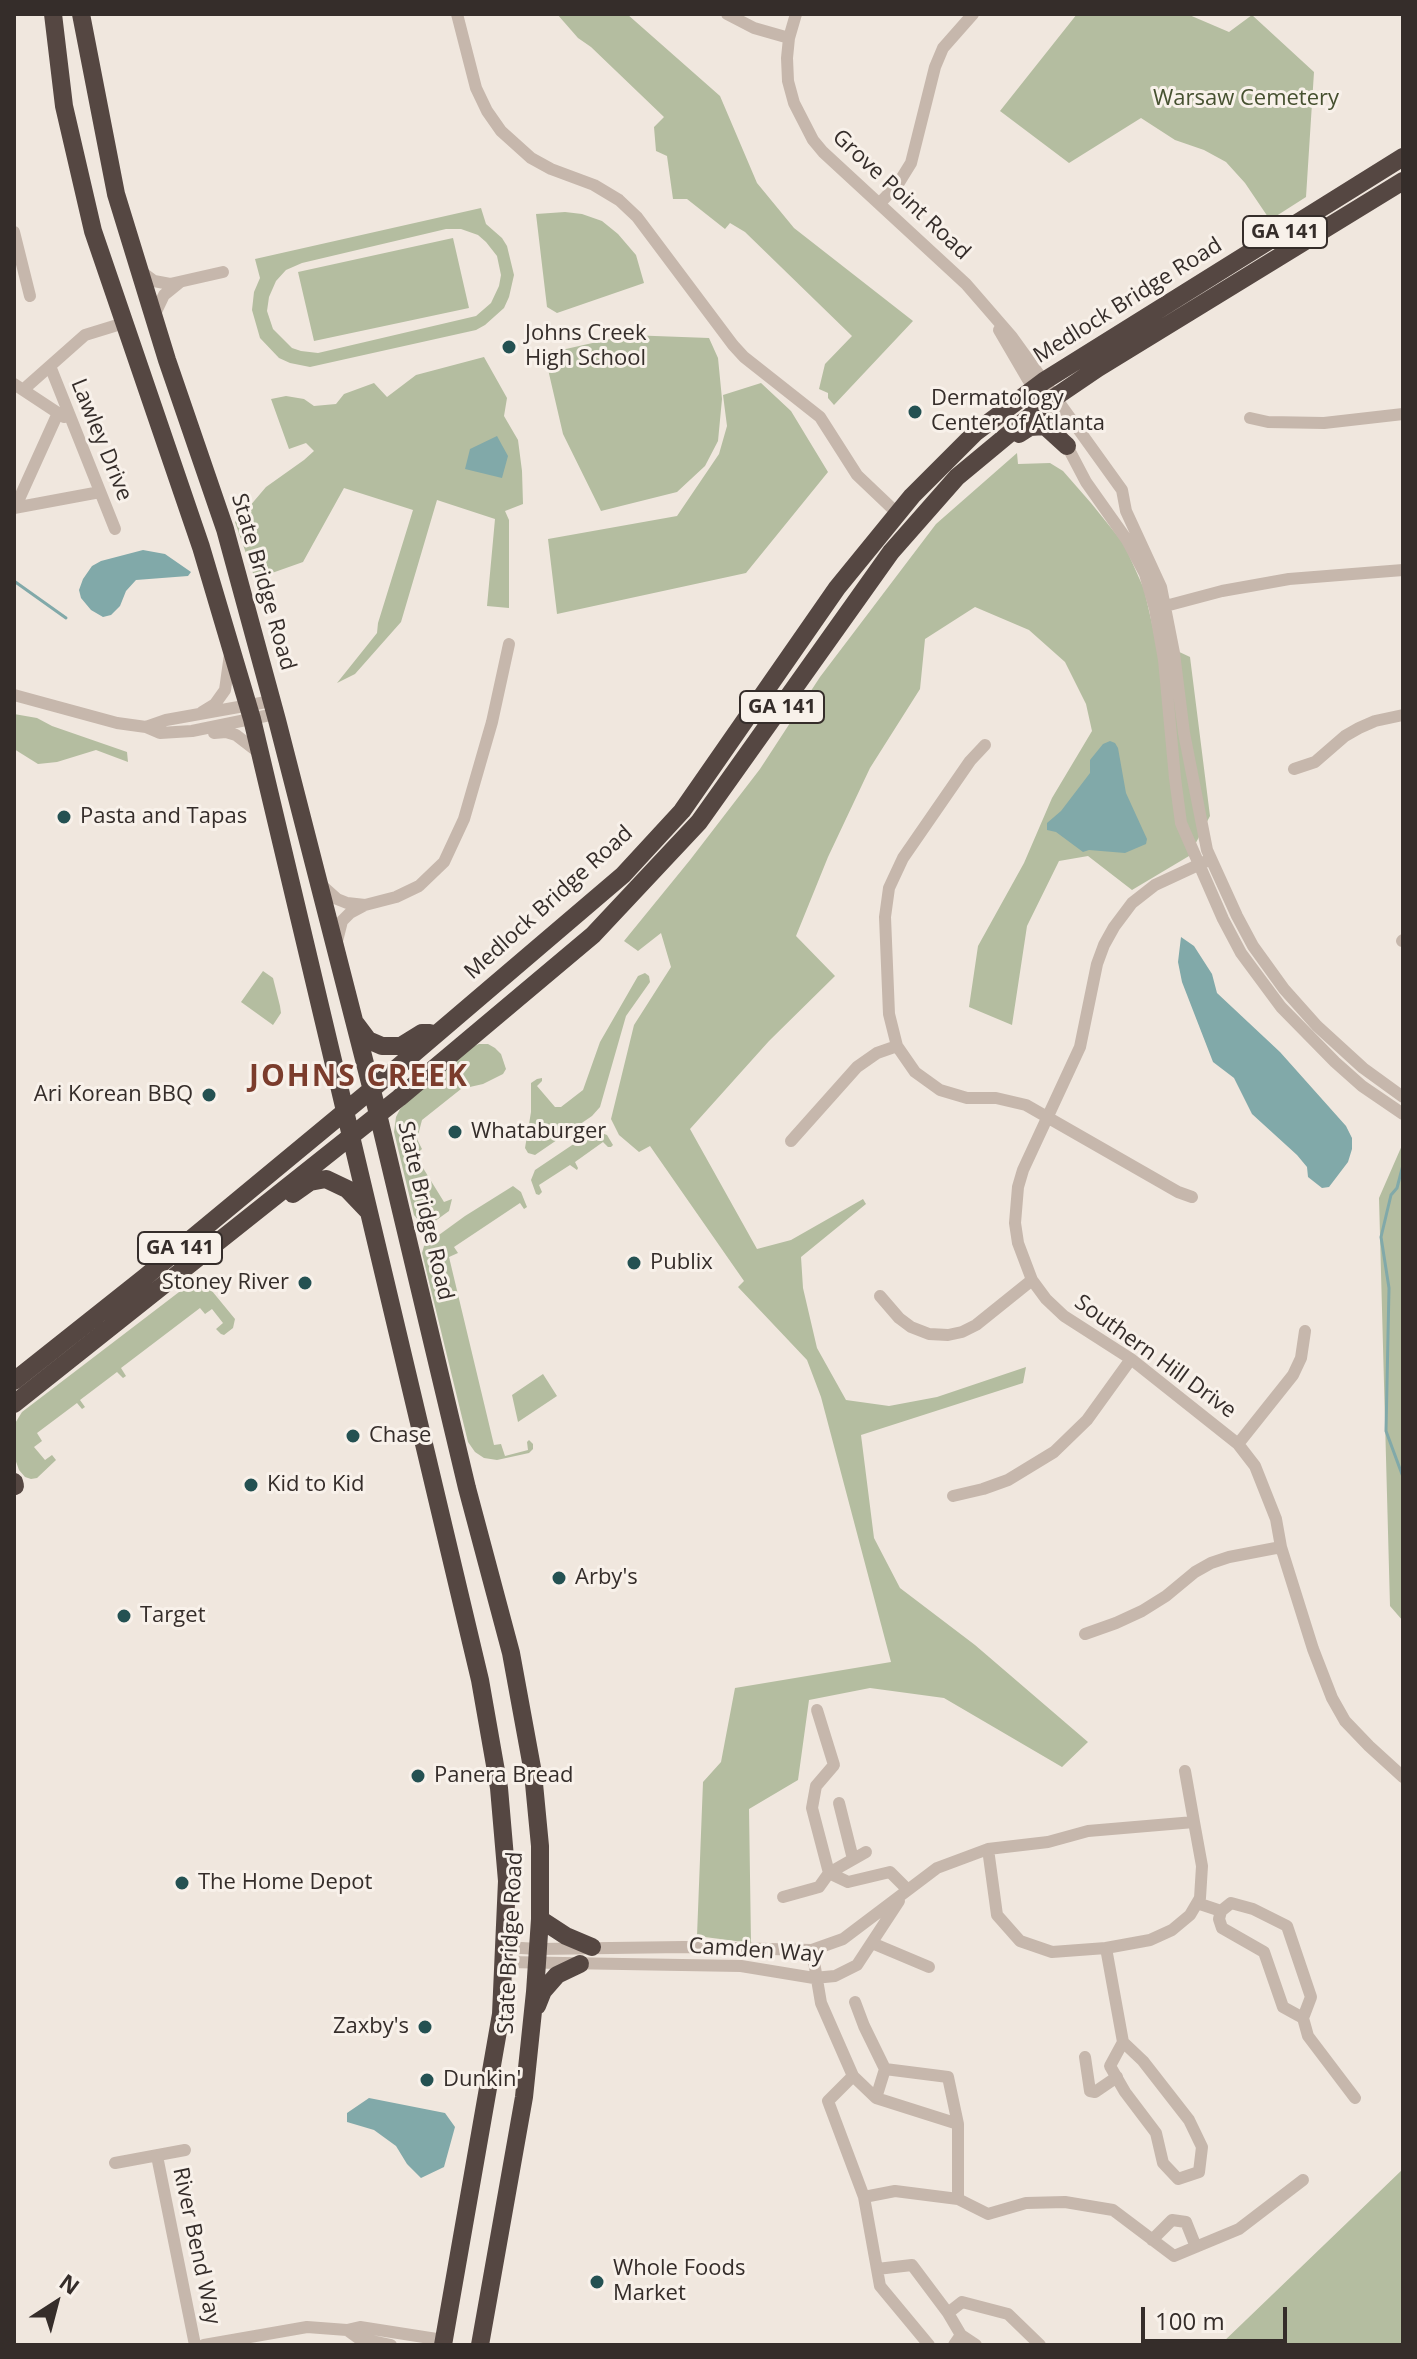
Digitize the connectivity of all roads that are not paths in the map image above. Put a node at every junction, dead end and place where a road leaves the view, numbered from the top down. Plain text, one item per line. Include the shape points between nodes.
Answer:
1 (53, 14) edge
2 (81, 14) edge
3 (457, 14) edge
4 (727, 14) edge
5 (796, 14) edge
6 (973, 14) edge
7 (789, 38) junction
8 (1403, 157) edge
9 (1403, 181) edge
10 (880, 203) junction
11 (14, 232) edge
12 (139, 270) junction
13 (223, 272) dead end
14 (19, 273) edge
15 (180, 282) junction
16 (30, 296) dead end
17 (154, 316) junction
18 (117, 325) junction
19 (50, 366) junction
20 (19, 386) edge
21 (1045, 393) junction
22 (58, 413) junction
23 (1403, 414) edge
24 (1250, 418) dead end
25 (73, 423) junction
26 (1067, 446) junction
27 (100, 492) junction
28 (15, 508) edge
29 (898, 514) junction
30 (917, 521) junction
31 (115, 529) dead end
32 (1403, 570) edge
33 (1159, 608) junction
34 (509, 644) dead end
35 (231, 651) junction
36 (14, 695) edge
37 (274, 707) junction
38 (250, 713) junction
39 (1403, 715) edge
40 (191, 724) junction
41 (985, 745) dead end
42 (258, 752) junction
43 (1294, 769) dead end
44 (1211, 859) junction
45 (1199, 865) junction
46 (318, 882) junction
47 (365, 905) junction
48 (335, 948) junction
49 (354, 1022) junction
50 (436, 1034) junction
51 (897, 1046) junction
52 (371, 1090) junction
53 (1403, 1097) edge
54 (344, 1111) junction
55 (378, 1114) junction
56 (1403, 1114) edge
57 (1048, 1117) junction
58 (350, 1136) junction
59 (791, 1141) dead end
60 (1192, 1197) dead end
61 (258, 1208) junction
62 (368, 1212) junction
63 (1032, 1280) junction
64 (880, 1296) dead end
65 (1305, 1331) dead end
66 (1131, 1359) junction
67 (14, 1381) edge
68 (15, 1405) edge
69 (1238, 1444) junction
70 (953, 1496) dead end
71 (1281, 1547) junction
72 (1085, 1634) dead end
73 (817, 1710) dead end
74 (1185, 1771) dead end
75 (1403, 1777) edge
76 (839, 1803) dead end
77 (1194, 1822) junction
78 (988, 1849) junction
79 (866, 1852) dead end
80 (853, 1859) junction
81 (829, 1873) junction
82 (907, 1889) junction
83 (783, 1897) dead end
84 (1197, 1903) junction
85 (1221, 1911) junction
86 (540, 1919) junction
87 (872, 1943) junction
88 (592, 1947) junction
89 (1106, 1948) junction
90 (812, 1950) junction
91 (505, 1954) junction
92 (537, 1956) junction
93 (580, 1964) junction
94 (929, 1967) dead end
95 (817, 1977) junction
96 (855, 2002) dead end
97 (534, 2012) junction
98 (1303, 2018) junction
99 (1123, 2042) junction
100 (1085, 2057) dead end
101 (885, 2069) junction
102 (853, 2076) junction
103 (1117, 2077) junction
104 (876, 2098) junction
105 (1355, 2098) dead end
106 (958, 2124) junction
107 (185, 2150) dead end
108 (157, 2156) junction
109 (115, 2163) dead end
110 (1303, 2180) dead end
111 (864, 2197) junction
112 (958, 2199) junction
113 (1152, 2240) junction
114 (1196, 2247) junction
115 (877, 2269) junction
116 (948, 2313) junction
117 (347, 2330) junction
118 (958, 2340) edge
119 (443, 2342) edge
120 (195, 2345) edge
121 (204, 2345) edge
122 (391, 2345) edge
123 (480, 2345) edge
124 (929, 2345) edge
125 (976, 2345) edge
126 (1040, 2345) edge

1 - 18 highway, State Bridge Road via 64,106
2 - 12 highway, State Bridge Road via 116,194
3 - 29 street via 476,88 501,131 531,158 594,185 637,217 733,345 820,417 857,475
4 - 7 street
5 - 7 street, Grove Point Road
6 - 10 street via 943,48 911,163
7 - 10 street, Grove Point Road via 788,81 803,124 823,152
8 - 21 highway, Medlock Bridge Road / GA 141
9 - 21 highway, Medlock Bridge Road / GA 141 via 1098,368
10 - 21 street, Grove Point Road via 966,284 1012,337
11 - 14 street
12 - 15 street via 154,281
12 - 17 highway, State Bridge Road
13 - 15 street
14 - 16 street
15 - 17 street via 164,295
17 - 37 highway, State Bridge Road via 225,529
18 - 19 street via 85,335
18 - 35 highway, State Bridge Road via 201,547
19 - 20 street
19 - 25 street, Lawley Drive
20 - 22 street
21 - 26 street
21 - 29 highway, Medlock Bridge Road / GA 141 via 976,432
21 - 30 highway, Medlock Bridge Road / GA 141
21 - 33 street via 1122,490 1126,511 1161,587
22 - 25 street
22 - 28 street
23 - 24 street via 1324,423
25 - 27 street, Lawley Drive
26 - 30 highway, Medlock Bridge Road via 1045,426 1030,427 927,518
26 - 33 street via 1127,540
27 - 28 street
27 - 31 street, Lawley Drive
29 - 50 highway, Medlock Bridge Road / GA 141 via 837,588 682,811 623,875
30 - 55 highway, Medlock Bridge Road / GA 141 via 699,822 667,858 593,935
32 - 33 street via 1289,579
33 - 44 street via 1174,653 1184,733
33 - 45 street via 1181,823
34 - 47 street via 464,819 444,862 419,886
35 - 38 highway, State Bridge Road
35 - 40 street via 225,690
36 - 40 street via 117,723
37 - 38 street
37 - 46 highway, State Bridge Road
38 - 40 street
38 - 42 highway, State Bridge Road
39 - 43 street via 1359,728 1315,762
40 - 42 street via 200,735 236,735
41 - 51 street via 903,858 889,888 889,1014
42 - 54 highway, State Bridge Road
44 - 45 street, Southern Hill Drive
44 - 53 street via 1253,946 1284,989 1351,1057
45 - 56 street via 1241,953 1281,1007 1362,1086
45 - 57 street, Southern Hill Drive via 1155,885 1114,927 1097,964 1080,1047
46 - 47 street via 337,899
46 - 48 highway, State Bridge Road
47 - 48 street via 342,921
48 - 49 highway, State Bridge Road
49 - 50 highway via 368,1040 382,1046 401,1046 422,1033
49 - 52 highway, State Bridge Road
50 - 52 highway, Medlock Bridge Road / GA 141
51 - 57 street via 915,1072 940,1090 967,1098 1012,1100
51 - 59 street via 857,1067
52 - 54 highway, Medlock Bridge Road / GA 141
52 - 55 highway, State Bridge Road
54 - 58 highway, State Bridge Road
54 - 67 highway, Medlock Bridge Road / GA 141
55 - 58 highway, Medlock Bridge Road / GA 141
55 - 86 highway, State Bridge Road via 511,1653 533,1773
57 - 60 street
57 - 63 street, Southern Hill Drive via 1023,1170 1016,1203 1018,1243
58 - 61 highway, Medlock Bridge Road / GA 141
58 - 62 highway, State Bridge Road
61 - 62 highway via 280,1204 310,1182 326,1179 347,1189
61 - 68 highway, Medlock Bridge Road / GA 141
62 - 91 highway, State Bridge Road via 480,1680 499,1788 507,1881
63 - 64 street via 976,1325 948,1335 911,1327
63 - 66 street, Southern Hill Drive via 1064,1316
65 - 69 street via 1293,1375
66 - 69 street, Southern Hill Drive
66 - 70 street via 1087,1420 1054,1452 1008,1480
69 - 71 street, Southern Hill Drive via 1255,1466
71 - 72 street via 1211,1563 1142,1611
71 - 75 street, Southern Hill Drive via 1332,1698 1345,1721
73 - 81 street via 834,1765 816,1786 812,1808
74 - 77 street
76 - 80 street
77 - 78 street via 1088,1831
77 - 84 street via 1202,1866
78 - 82 street via 937,1868
78 - 89 street via 997,1915 1020,1941 1052,1952
79 - 80 street
80 - 81 street
81 - 82 street via 848,1882 890,1872
81 - 83 street via 819,1887
82 - 87 street, Camden Way
82 - 90 street, Camden Way via 843,1939
84 - 85 street
84 - 89 street via 1172,1930
85 - 98 street via 1222,1928 1264,1952 1283,2007
85 - 98 street via 1231,1903 1287,1926 1311,1997
86 - 88 highway
86 - 92 highway, State Bridge Road
87 - 94 street
87 - 95 street, Camden Way via 857,1965 835,1976
88 - 90 street, Camden Way
88 - 92 street, Camden Way
89 - 99 street
90 - 95 street
91 - 92 street
91 - 119 highway, State Bridge Road via 501,2014
92 - 93 street, Camden Way
92 - 97 highway, State Bridge Road
93 - 95 street, Camden Way via 741,1966
93 - 97 highway via 550,1982
95 - 102 street via 821,2003
96 - 101 street
97 - 123 highway, State Bridge Road
98 - 105 street via 1308,2036
99 - 103 street via 1110,2066
99 - 103 street via 1189,2120 1202,2147 1199,2172 1178,2179 1163,2163 1156,2133
100 - 103 street via 1090,2091
101 - 104 street
101 - 106 street via 948,2077
102 - 104 street
102 - 111 street via 828,2101
104 - 106 street
106 - 112 street
107 - 108 street
108 - 109 street
108 - 120 street, River Bend Way
110 - 114 street via 1239,2229
111 - 112 street via 895,2191
111 - 115 street
112 - 113 street via 988,2214 1026,2203 1065,2202 1113,2210
113 - 114 street via 1174,2256
113 - 114 street via 1172,2220 1186,2222
115 - 116 street via 912,2265
115 - 124 street via 880,2286
116 - 118 street
116 - 126 street via 962,2302 1008,2314
117 - 119 street via 360,2327
117 - 121 street via 307,2327
117 - 122 street via 358,2338
118 - 125 street

